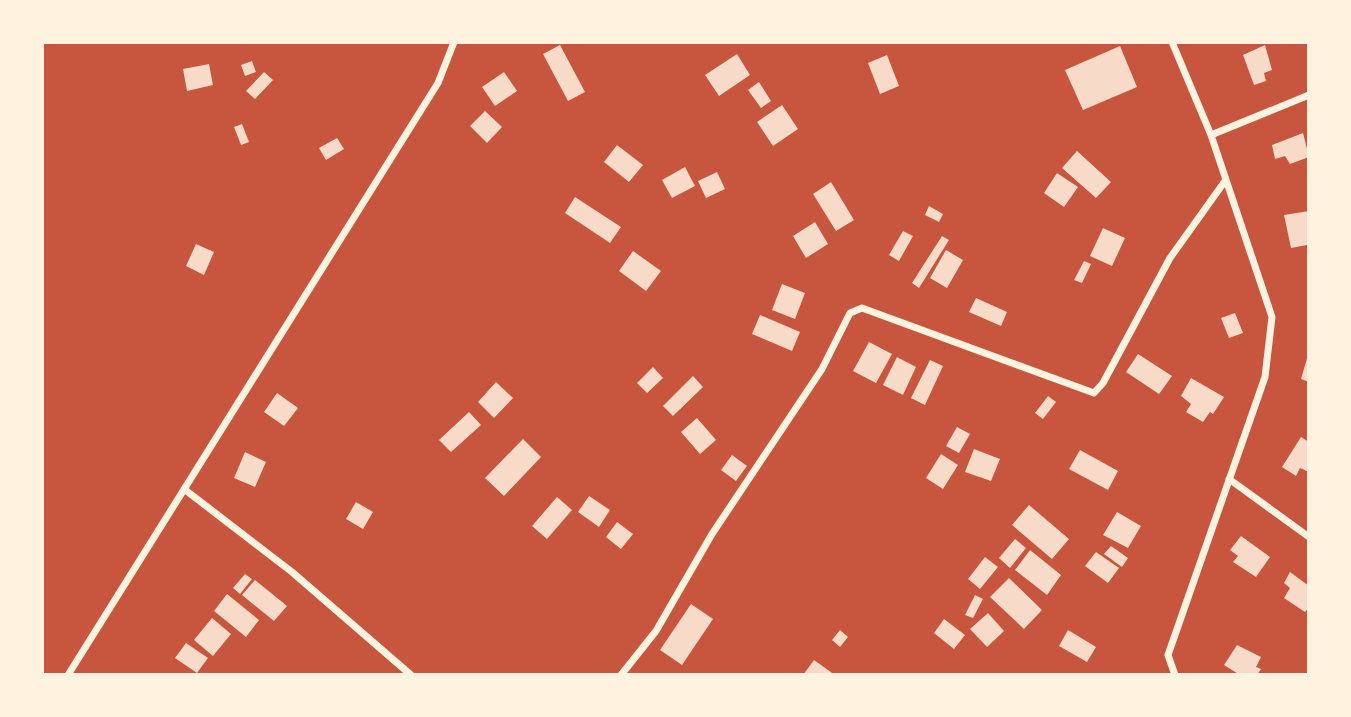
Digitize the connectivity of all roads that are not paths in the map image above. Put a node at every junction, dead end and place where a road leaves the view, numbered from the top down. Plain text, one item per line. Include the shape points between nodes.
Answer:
1 (454, 42) edge
2 (1172, 42) edge
3 (1309, 95) edge
4 (1211, 135) junction
5 (1225, 181) junction
6 (1229, 479) junction
7 (184, 489) junction
8 (1309, 537) edge
9 (68, 675) edge
10 (411, 675) edge
11 (621, 675) edge
12 (1175, 675) edge

1 - 7 street via 438,83
2 - 4 street
3 - 4 street
4 - 5 street
5 - 6 street via 1272,317 1265,377
5 - 11 street via 1170,258 1094,393 862,308 850,313 822,369 712,534 656,631
6 - 8 street
6 - 12 street via 1168,655
7 - 9 street
7 - 10 street via 292,572

